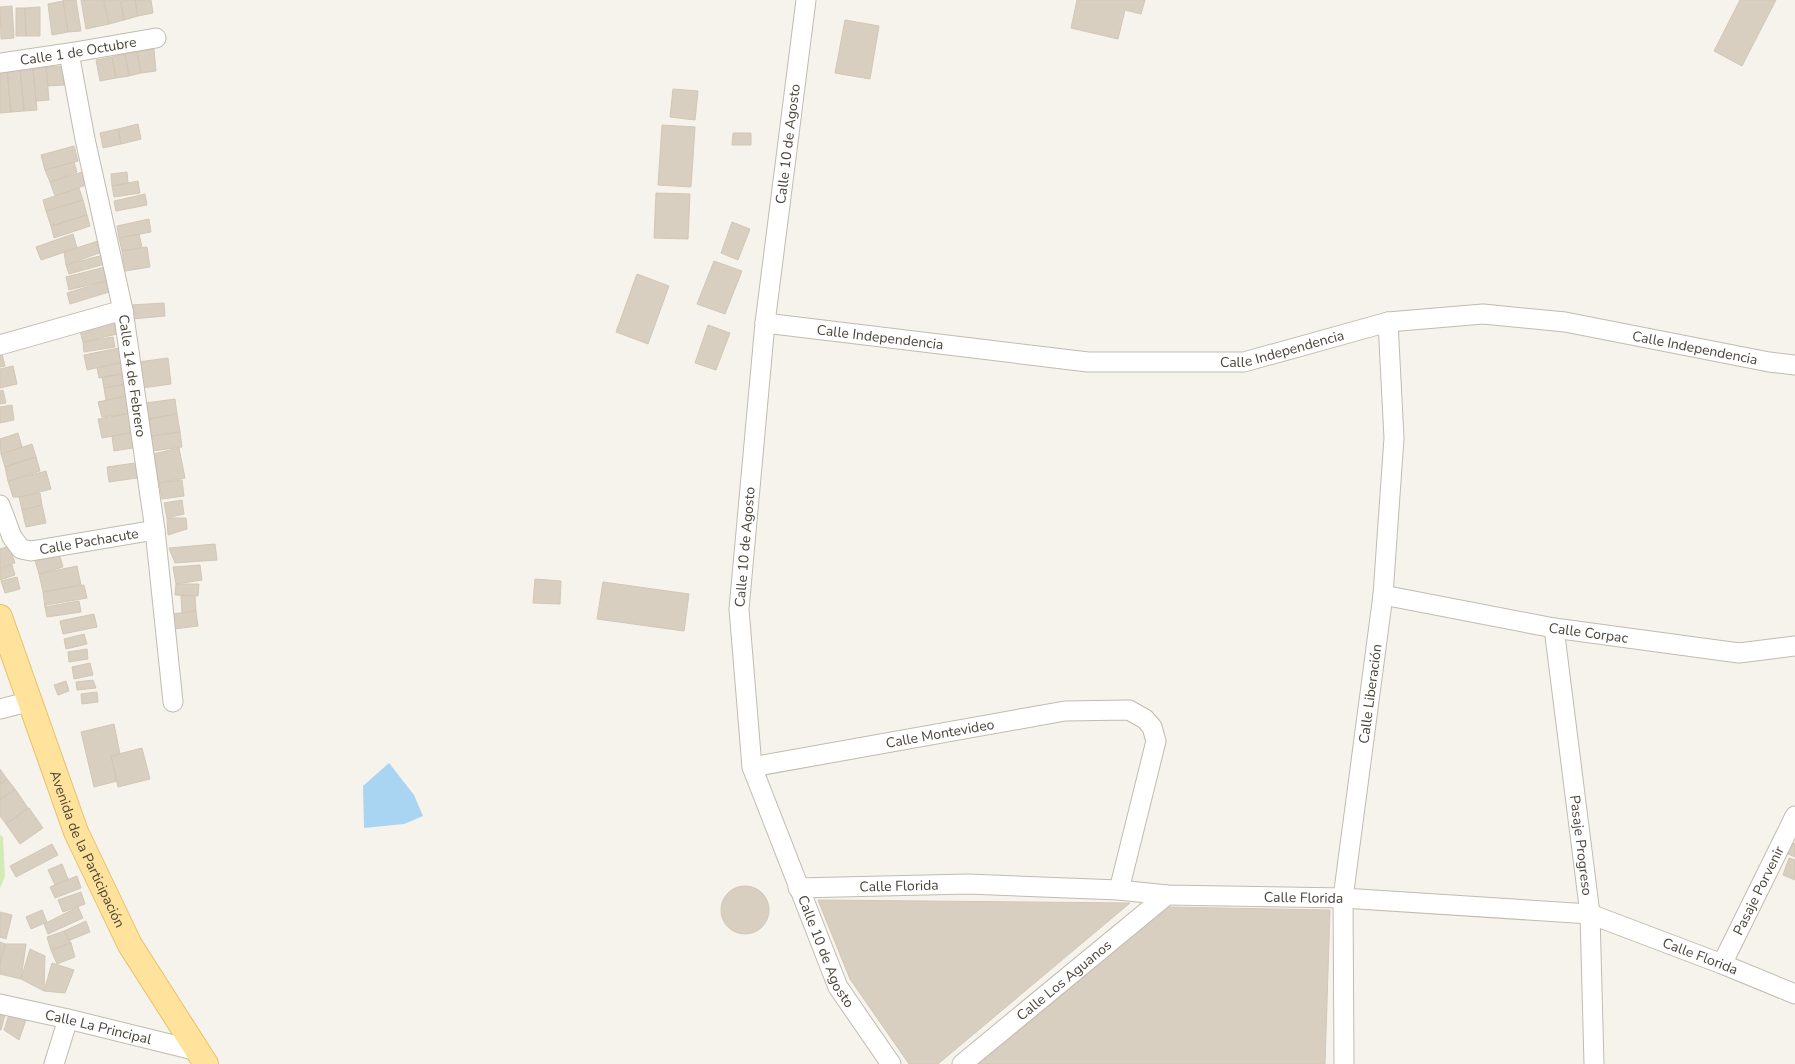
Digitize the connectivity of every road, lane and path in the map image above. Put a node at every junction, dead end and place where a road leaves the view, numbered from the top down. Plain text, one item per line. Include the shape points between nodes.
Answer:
1 (806, 0) edge
2 (156, 38) dead end
3 (69, 53) junction
4 (0, 63) edge
5 (123, 310) junction
6 (1388, 322) junction
7 (765, 323) junction
8 (0, 345) edge
9 (1795, 365) edge
10 (0, 506) edge
11 (155, 530) junction
12 (1383, 595) junction
13 (0, 617) edge
14 (1554, 628) junction
15 (1795, 646) edge
16 (31, 701) junction
17 (173, 702) dead end
18 (0, 709) edge
19 (752, 767) junction
20 (1795, 816) edge
21 (798, 888) junction
22 (1119, 890) junction
23 (1167, 895) junction
24 (1343, 898) junction
25 (1590, 914) junction
26 (1722, 964) junction
27 (1795, 994) edge
28 (0, 1004) edge
29 (68, 1019) junction
30 (202, 1058) edge
31 (54, 1064) edge
32 (891, 1064) edge
33 (962, 1064) edge
34 (1344, 1064) edge
35 (1594, 1064) edge

1 - 7 street, Calle 10 de Agosto
2 - 3 street, Calle 1 de Octubre
3 - 4 street, Calle 1 de Octubre
3 - 5 street, Calle 14 de Febrero
5 - 8 street
5 - 11 street, Calle 14 de Febrero
6 - 7 street, Calle Independencia via 1244,362 1088,362
6 - 9 street, Calle Independencia via 1483,314 1565,322
6 - 12 street, Calle Liberación via 1394,438
7 - 19 street, Calle 10 de Agosto via 739,609
10 - 11 street, Calle Pachacute via 12,536 21,549 31,551
11 - 17 street, Calle 14 de Febrero
12 - 14 street, Calle Corpac
12 - 24 street, Calle Liberación
13 - 16 main road, Avenida de la Participación
14 - 15 street, Calle Corpac via 1739,653
14 - 25 street, Pasaje Progreso
16 - 18 street
16 - 30 main road, Avenida de la Participación via 76,832 126,936
19 - 21 street, Calle 10 de Agosto
19 - 22 street, Calle Montevideo via 1065,711 1129,710 1152,727 1156,741
20 - 26 street, Pasaje Porvenir
21 - 22 street, Calle Florida via 968,884
21 - 32 street, Calle 10 de Agosto via 838,987
22 - 23 street, Calle Florida
23 - 24 street, Calle Florida
23 - 33 street, Calle Los Aguanos
24 - 25 street, Calle Florida
24 - 34 street, Calle Liberación
25 - 26 street, Calle Florida
25 - 35 street, Pasaje Progreso
26 - 27 street, Calle Florida
28 - 29 street, Calle La Principal
29 - 30 street, Calle La Principal
29 - 31 street

